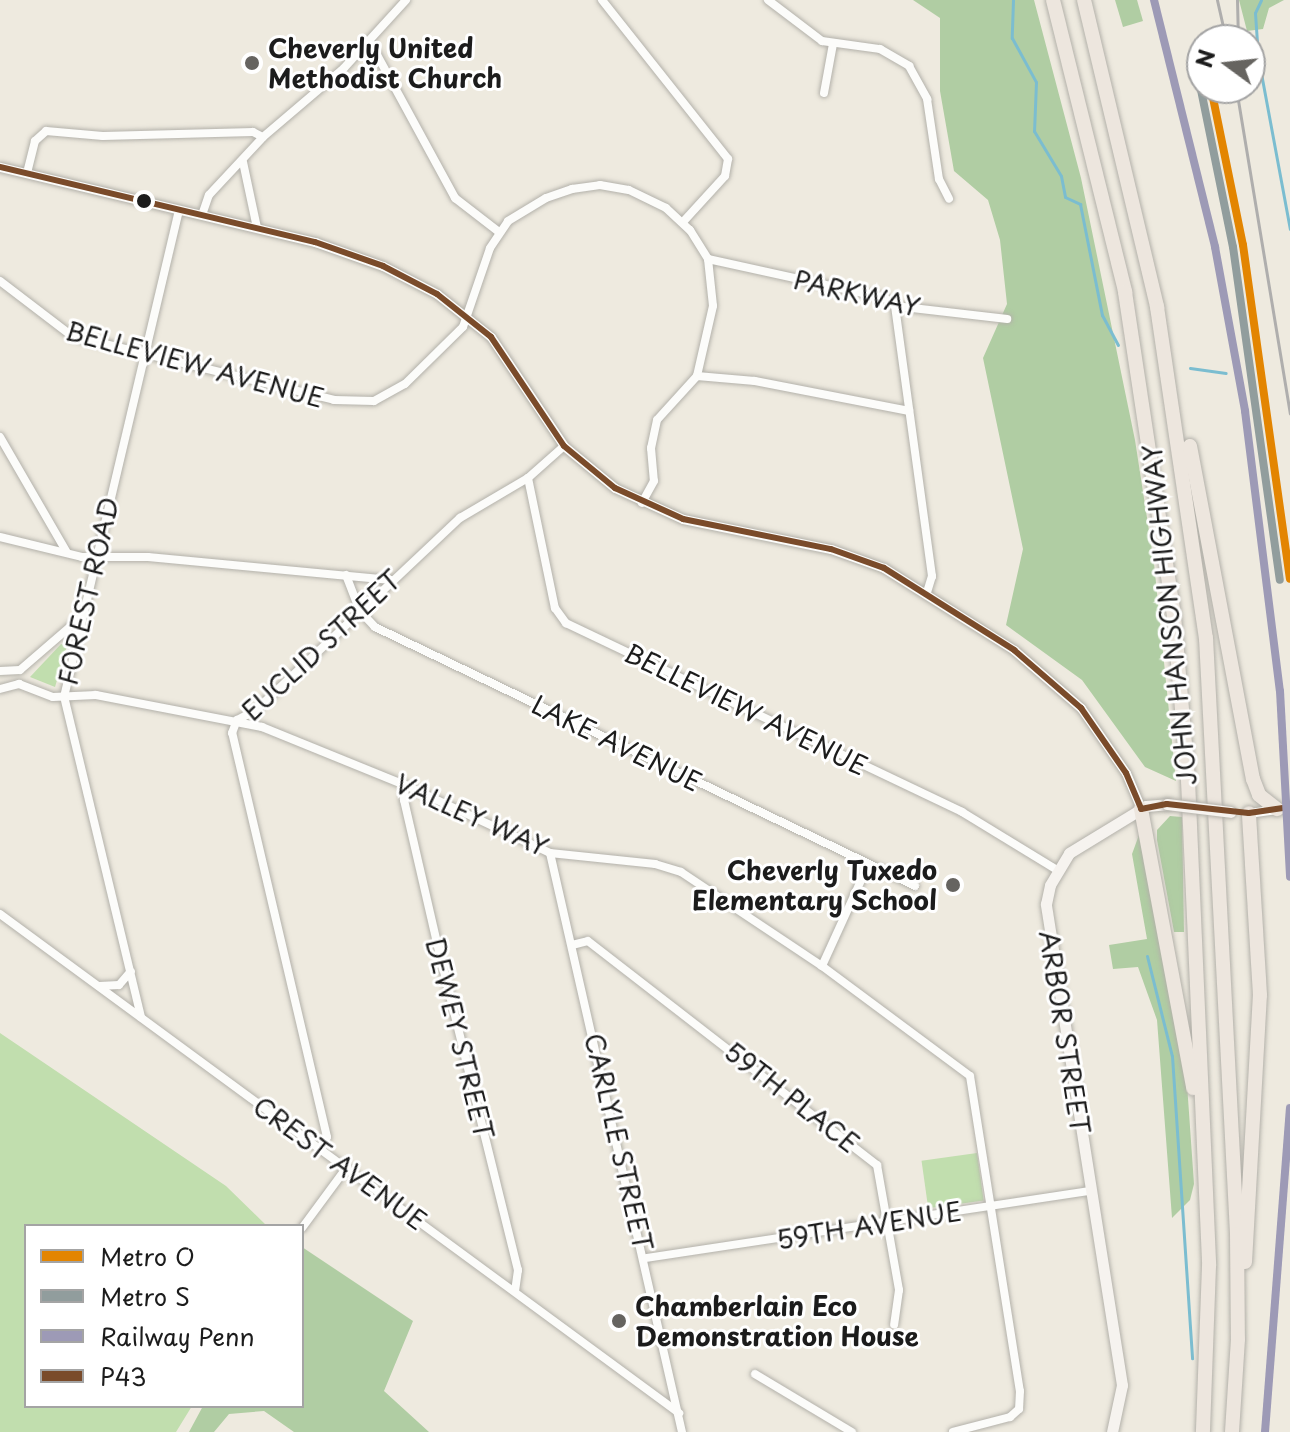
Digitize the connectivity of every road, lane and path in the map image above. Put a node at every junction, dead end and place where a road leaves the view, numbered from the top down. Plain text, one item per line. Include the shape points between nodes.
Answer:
1 (406, 0) edge
2 (602, 0) edge
3 (768, 0) edge
4 (1053, 0) edge
5 (1084, 0) edge
6 (370, 42) junction
7 (833, 44) junction
8 (824, 93) dead end
9 (263, 137) junction
10 (243, 162) junction
11 (0, 167) edge
12 (27, 173) junction
13 (949, 199) dead end
14 (179, 210) junction
15 (202, 215) junction
16 (683, 222) junction
17 (257, 228) junction
18 (499, 232) junction
19 (708, 259) junction
20 (1151, 274) junction
21 (0, 281) edge
22 (895, 306) junction
23 (469, 315) junction
24 (1007, 319) dead end
25 (145, 353) junction
26 (697, 376) junction
27 (909, 411) junction
28 (0, 437) edge
29 (564, 446) junction
30 (528, 478) junction
31 (642, 503) junction
32 (0, 537) edge
33 (66, 551) junction
34 (97, 555) junction
35 (346, 575) junction
36 (391, 580) junction
37 (927, 592) junction
38 (360, 611) junction
39 (82, 615) junction
40 (20, 670) junction
41 (0, 671) edge
42 (19, 684) junction
43 (0, 689) edge
44 (64, 697) junction
45 (237, 720) junction
46 (405, 785) junction
47 (1284, 808) edge
48 (1141, 809) junction
49 (1249, 813) junction
50 (550, 853) junction
51 (868, 865) junction
52 (1057, 870) junction
53 (915, 886) dead end
54 (0, 914) edge
55 (572, 945) junction
56 (822, 966) junction
57 (131, 971) junction
58 (99, 986) junction
59 (141, 1018) junction
60 (320, 1148) junction
61 (1205, 1165) junction
62 (347, 1167) junction
63 (1091, 1191) junction
64 (990, 1206) junction
65 (888, 1222) junction
66 (304, 1225) edge
67 (646, 1258) junction
68 (515, 1291) junction
69 (894, 1325) dead end
70 (1238, 1339) junction
71 (755, 1374) dead end
72 (679, 1413) junction
73 (682, 1432) edge
74 (852, 1432) edge
75 (953, 1432) edge
76 (1112, 1432) edge
77 (1203, 1432) edge
78 (1232, 1432) edge

1 - 6 street
2 - 16 street via 728,159 725,176
3 - 7 street via 804,31
4 - 61 highway, JOHN HANSON HIGHWAY via 1115,247 1159,488 1186,746
5 - 20 highway, JOHN HANSON HIGHWAY
6 - 9 street
6 - 18 street via 455,198
7 - 8 street
7 - 13 street via 880,49 901,58 915,74 927,99 939,179
9 - 10 street
9 - 12 street via 253,132 103,136 46,131 35,141
10 - 15 street via 209,195
10 - 17 street
11 - 12 street
12 - 14 street
14 - 15 street
14 - 25 street, FOREST ROAD
15 - 17 street
16 - 18 street via 642,195 600,185 546,198
16 - 19 street
17 - 23 street via 383,266
18 - 23 street
19 - 22 street, PARKWAY via 885,298
19 - 26 street via 713,306
20 - 47 highway via 1171,338 1253,779 1259,795
20 - 70 highway, JOHN HANSON HIGHWAY via 1187,481 1209,673
21 - 25 street, BELLEVIEW AVENUE via 61,331
22 - 24 street, PARKWAY
22 - 27 street
23 - 25 street, BELLEVIEW AVENUE via 420,372 374,401 334,400
23 - 29 street via 503,352
25 - 34 street, FOREST ROAD
26 - 27 street via 755,381
26 - 31 street via 657,420 651,448 654,481
27 - 37 street via 932,576
28 - 33 street
29 - 30 street, EUCLID STREET
29 - 31 street via 595,474
30 - 36 street, EUCLID STREET via 474,506
30 - 52 street, BELLEVIEW AVENUE via 555,608 566,623 976,819
31 - 37 street via 691,521 854,556
32 - 33 street
33 - 34 street
34 - 35 street
34 - 39 street, FOREST ROAD
35 - 36 street
35 - 38 street
36 - 38 street, EUCLID STREET
37 - 48 street via 1014,650 1070,696 1126,773
38 - 45 street, EUCLID STREET via 255,711
38 - 51 street, LAKE AVENUE via 375,627
39 - 40 street
39 - 44 street, FOREST ROAD
40 - 41 street
40 - 42 street
42 - 43 street
42 - 44 street, VALLEY WAY
44 - 45 street, VALLEY WAY via 85,693
44 - 57 street, FOREST ROAD
45 - 46 street, VALLEY WAY
45 - 60 street, EUCLID STREET via 232,733 327,1137
46 - 50 street, VALLEY WAY
46 - 68 street, DEWEY STREET via 437,943 518,1270
47 - 49 street
48 - 49 main road, bridge via 1167,804
48 - 52 main road via 1083,842
48 - 61 highway via 1183,1019
49 - 70 highway via 1259,1046
50 - 55 street, CARLYLE STREET
50 - 56 street, VALLEY WAY via 655,864 681,872
51 - 53 street, LAKE AVENUE
51 - 56 street
52 - 63 main road, ARBOR STREET via 1047,919
54 - 58 street, CREST AVENUE
55 - 65 street, 59TH PLACE via 588,941 864,1152 882,1174
55 - 67 street, CARLYLE STREET
56 - 64 street, VALLEY WAY via 970,1076
57 - 58 street via 119,985
57 - 59 street, FOREST ROAD
58 - 59 street, CREST AVENUE
59 - 60 street, CREST AVENUE
60 - 62 street, CREST AVENUE
61 - 77 highway, JOHN HANSON HIGHWAY via 1210,1338
62 - 66 street
62 - 68 street, CREST AVENUE
63 - 64 street, 59TH AVENUE
63 - 76 main road, ARBOR STREET via 1122,1391
64 - 65 street, 59TH AVENUE
64 - 75 street via 1019,1409 1010,1417
65 - 67 street, 59TH AVENUE
65 - 69 street, 59TH PLACE via 899,1290
67 - 72 street, CARLYLE STREET
68 - 72 street, CREST AVENUE
70 - 78 highway, JOHN HANSON HIGHWAY
71 - 74 street
72 - 73 street, CARLYLE STREET

